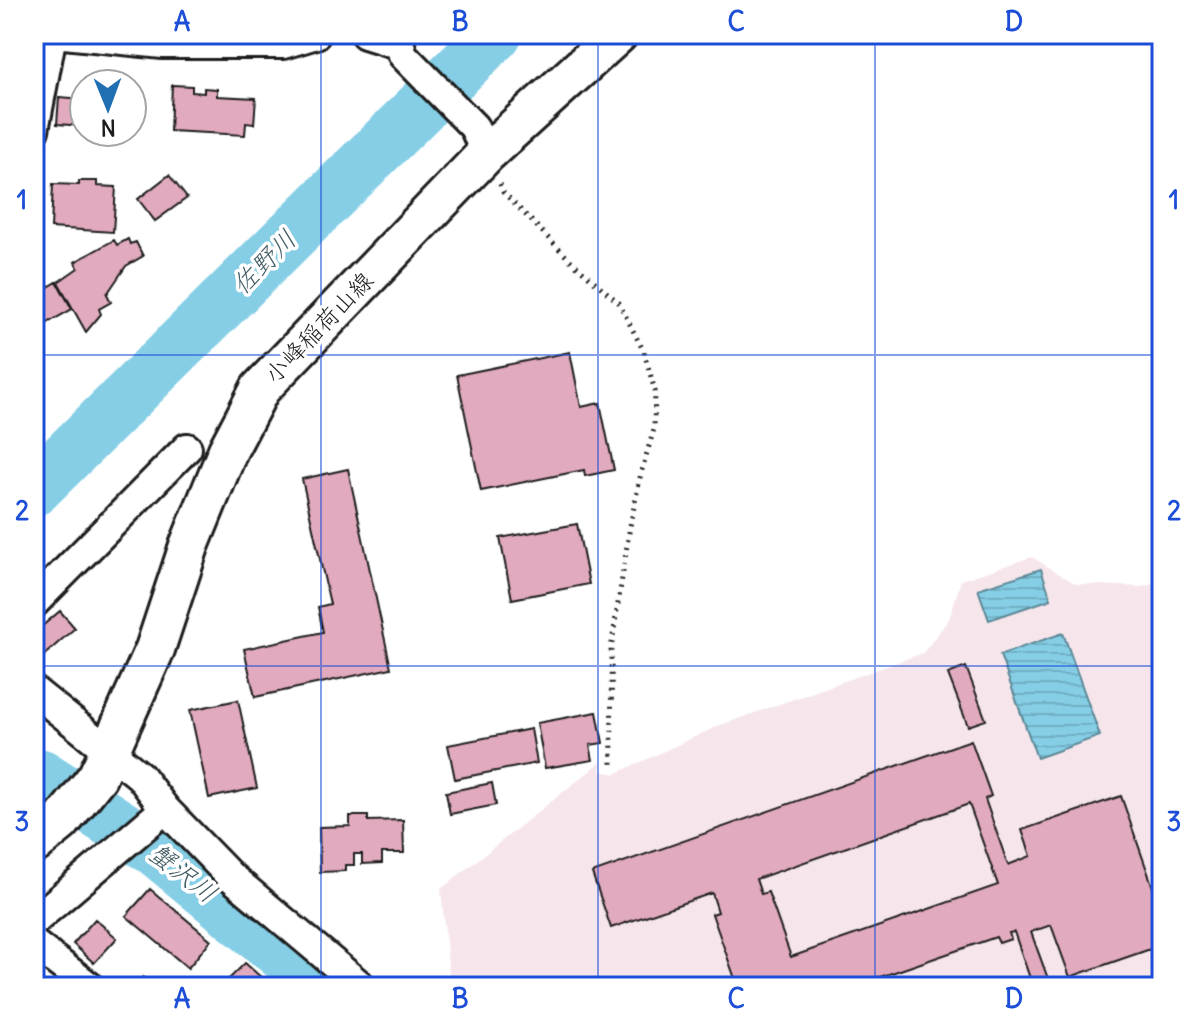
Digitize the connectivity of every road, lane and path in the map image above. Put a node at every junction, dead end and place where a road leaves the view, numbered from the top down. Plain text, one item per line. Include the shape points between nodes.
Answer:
1 (52, 34) edge
2 (64, 34) edge
3 (316, 34) edge
4 (365, 34) edge
5 (618, 34) edge
6 (405, 44) edge
7 (34, 130) edge
8 (480, 141) junction
9 (187, 448) dead end
10 (34, 603) edge
11 (34, 691) edge
12 (103, 764) junction
13 (612, 765) dead end
14 (160, 814) junction
15 (47, 833) edge
16 (34, 921) edge
17 (34, 944) edge
18 (90, 987) edge
19 (362, 987) edge

1 - 7 street
2 - 3 street via 163,44 283,44
4 - 6 street
5 - 8 main road, 小峰稲荷山線
6 - 8 street
8 - 12 main road, 小峰稲荷山線 via 260,389 228,450 155,649
8 - 13 path via 503,192 619,303 644,352 655,391 654,429 630,526 611,649
9 - 10 street
11 - 12 street
12 - 14 street via 140,776
12 - 15 main road, 小峰稲荷山線
14 - 16 street
14 - 19 street
17 - 18 street

